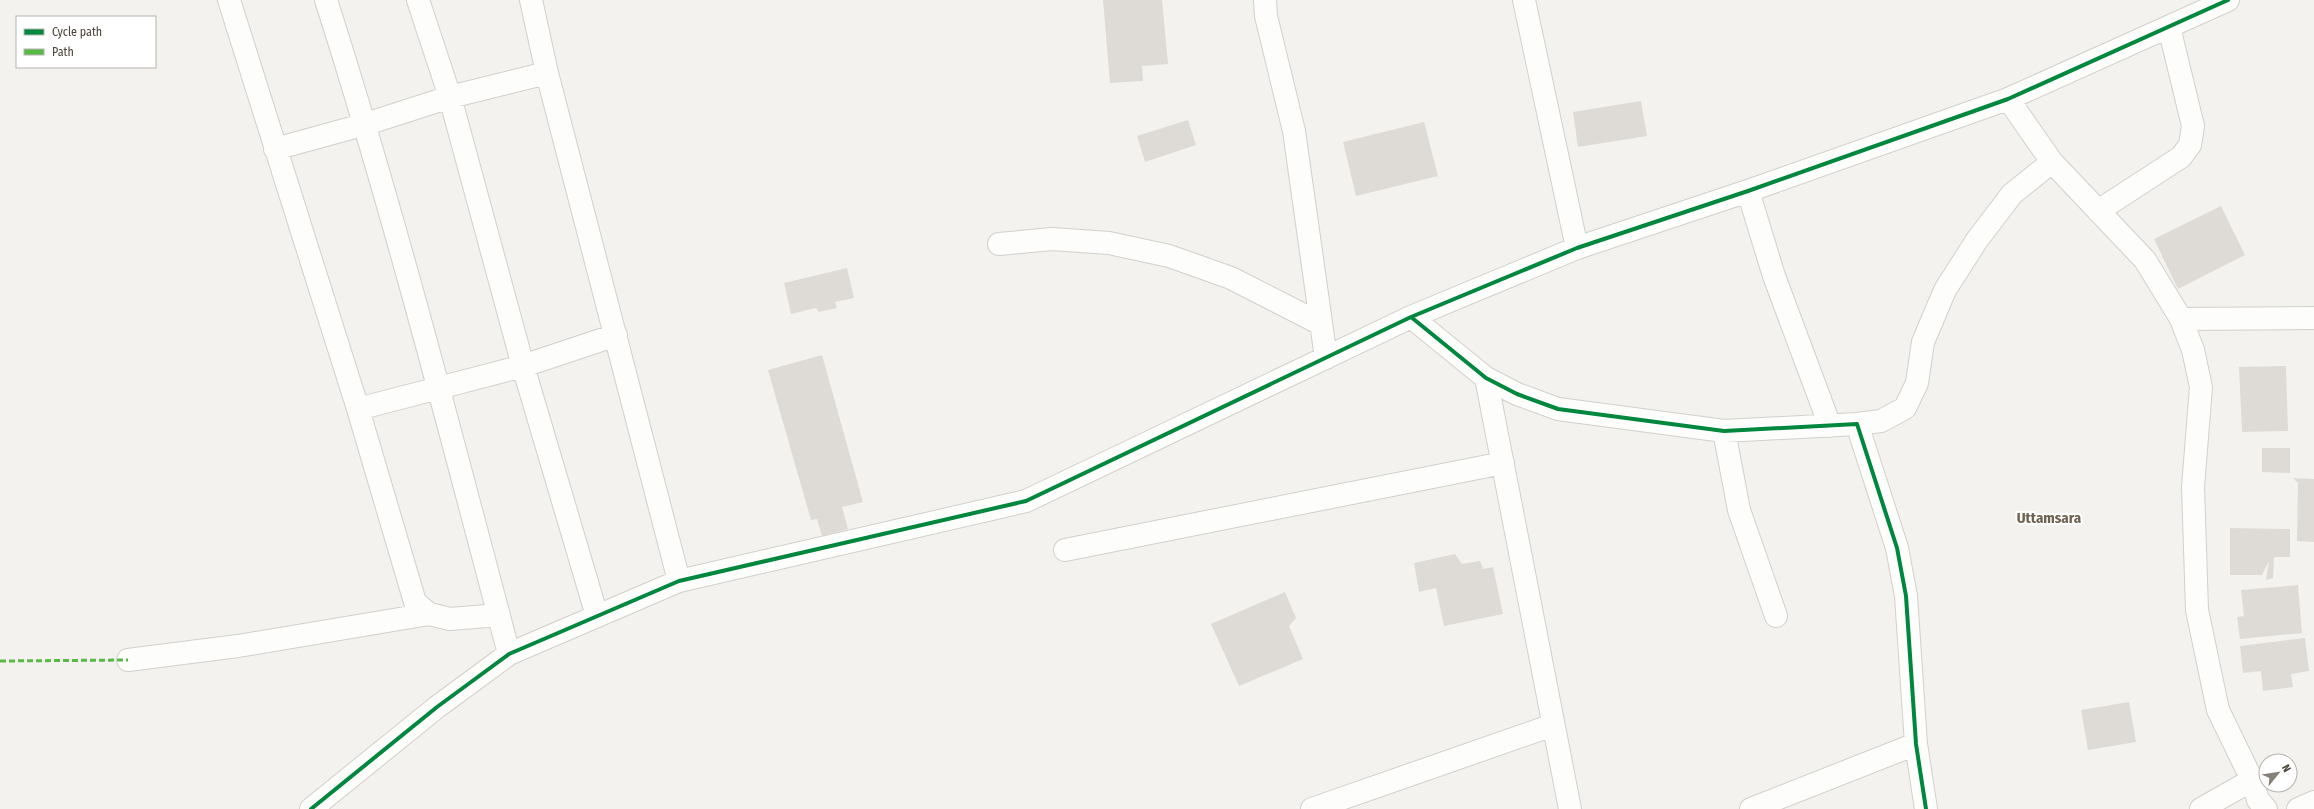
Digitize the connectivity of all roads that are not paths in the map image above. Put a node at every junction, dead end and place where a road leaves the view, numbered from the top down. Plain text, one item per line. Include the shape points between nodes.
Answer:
1 (229, 0) edge
2 (326, 0) edge
3 (418, 0) edge
4 (531, 0) edge
5 (1265, 0) edge
6 (1524, 0) edge
7 (2228, 0) edge
8 (2169, 26) junction
9 (548, 73) junction
10 (450, 97) junction
11 (2008, 99) junction
12 (366, 124) junction
13 (275, 149) junction
14 (2052, 162) junction
15 (1748, 191) junction
16 (2098, 211) junction
17 (999, 244) dead end
18 (1577, 248) junction
19 (1411, 318) junction
20 (2314, 318) edge
21 (2181, 319) junction
22 (1321, 324) junction
23 (616, 335) junction
24 (1326, 358) junction
25 (523, 366) junction
26 (1486, 378) junction
27 (439, 388) junction
28 (358, 409) junction
29 (1856, 424) junction
30 (1830, 426) junction
31 (1724, 431) junction
32 (1503, 463) junction
33 (1064, 550) dead end
34 (679, 581) junction
35 (429, 614) junction
36 (498, 614) junction
37 (597, 616) junction
38 (1776, 616) dead end
39 (509, 654) junction
40 (128, 660) dead end
41 (1553, 725) junction
42 (1916, 744) junction
43 (2252, 780) junction
44 (2314, 802) edge
45 (311, 809) edge
46 (1312, 809) edge
47 (1570, 809) edge
48 (1751, 809) edge
49 (1926, 809) edge
50 (2201, 809) edge
51 (2266, 809) edge
52 (2298, 809) edge

1 - 13 street
2 - 12 street
3 - 10 street
4 - 9 street
5 - 22 street via 1266,16 1294,131
6 - 18 street
7 - 8 street
8 - 11 street
8 - 16 street via 2193,126 2190,145 2181,158
9 - 10 street
9 - 23 street
10 - 12 street
10 - 25 street
11 - 14 street
11 - 15 street
12 - 13 street
12 - 27 street
13 - 28 street
14 - 16 street
14 - 29 street via 2012,194 1977,240 1945,290 1923,342 1917,383 1905,408 1881,421
15 - 18 street
15 - 30 street via 1774,276
16 - 21 street via 2145,260
17 - 22 street via 1052,239 1108,243 1170,256 1231,278
18 - 19 street
19 - 24 street
19 - 26 street
20 - 21 street
21 - 43 street via 2193,350 2201,387 2194,487 2197,610 2218,710
22 - 24 street
23 - 25 street
23 - 34 street
24 - 34 street via 1026,500
25 - 27 street
25 - 37 street
26 - 31 street via 1517,394 1558,409
26 - 32 street
27 - 28 street
27 - 36 street
28 - 35 street via 408,584 415,602
29 - 30 street
29 - 42 street via 1897,548 1906,596
30 - 31 street
31 - 38 street via 1739,510
32 - 33 street
32 - 41 street
34 - 37 street
35 - 36 street via 450,619
35 - 40 street via 238,646
36 - 39 street
37 - 39 street
39 - 45 street via 436,707
41 - 46 street
41 - 47 street
42 - 48 street
42 - 49 street
43 - 50 street
43 - 51 street via 2258,800
44 - 52 street

